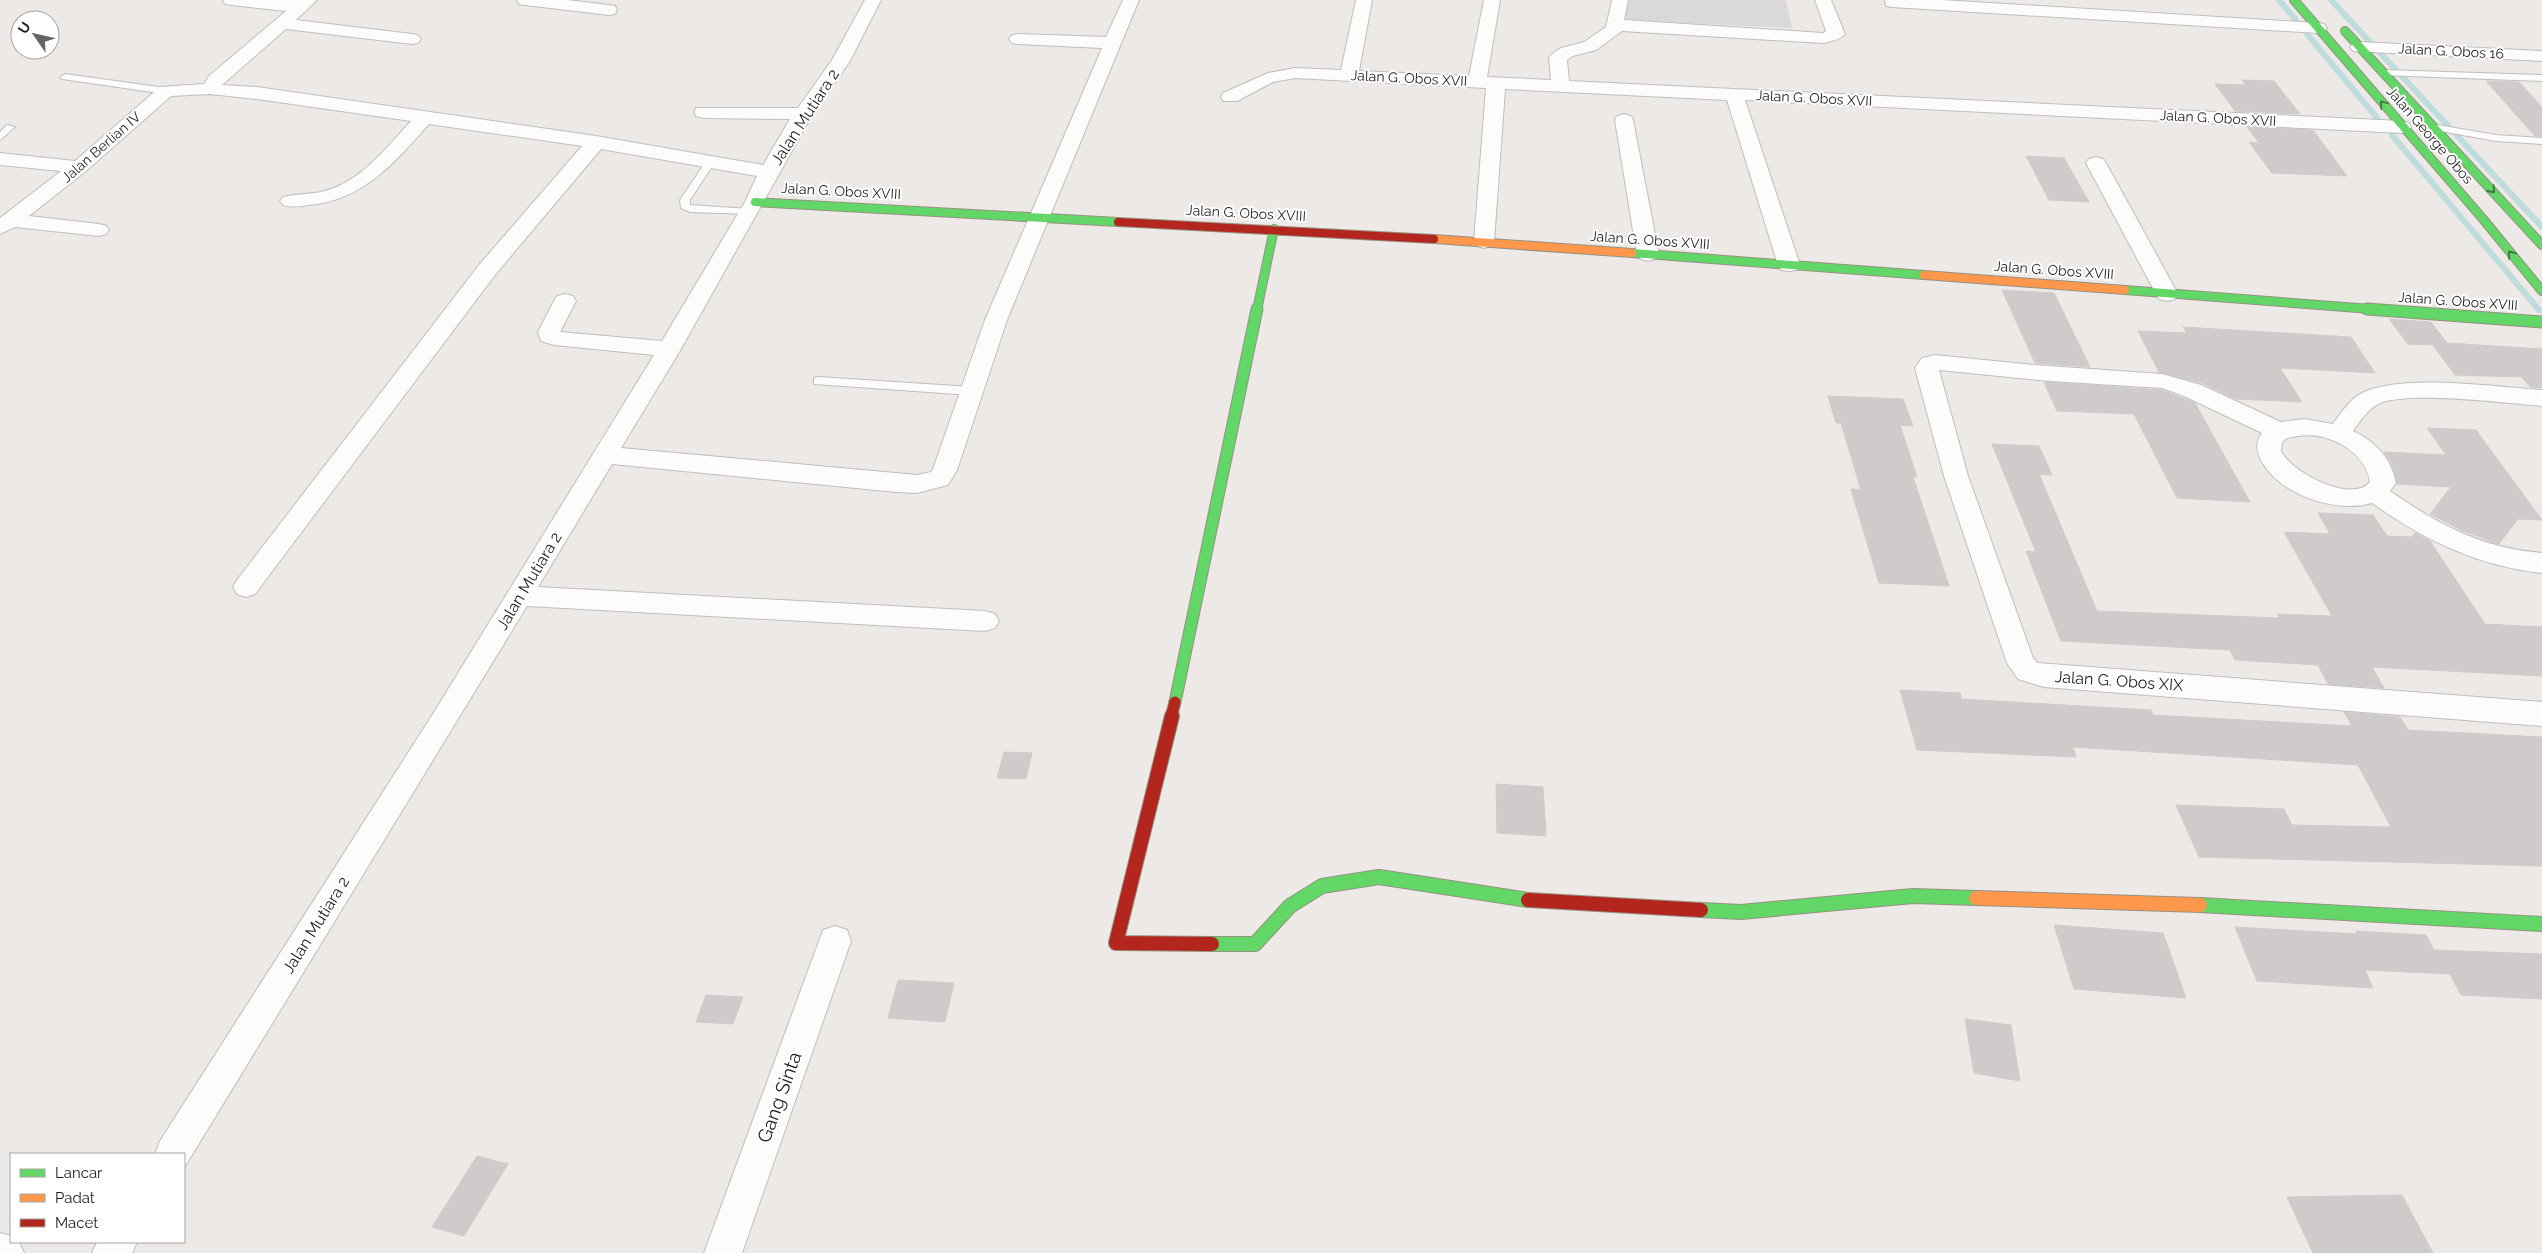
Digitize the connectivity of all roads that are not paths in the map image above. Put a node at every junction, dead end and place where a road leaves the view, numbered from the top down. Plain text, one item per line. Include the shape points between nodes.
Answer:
1 (231, 0) edge
2 (525, 0) edge
3 (873, 0) edge
4 (1131, 0) edge
5 (1364, 0) edge
6 (1492, 0) edge
7 (1620, 0) edge
8 (1824, 0) edge
9 (2294, 0) edge
10 (1892, 2) dead end
11 (304, 3) edge
12 (609, 10) dead end
13 (2335, 20) dead end
14 (282, 22) junction
15 (1615, 25) junction
16 (2318, 28) junction
17 (412, 39) dead end
18 (1018, 39) dead end
19 (1113, 43) junction
20 (2359, 47) junction
21 (2542, 56) edge
22 (1586, 67) junction
23 (2383, 73) junction
24 (1349, 75) junction
25 (65, 77) dead end
26 (2542, 78) edge
27 (1486, 81) junction
28 (1560, 85) junction
29 (210, 89) junction
30 (166, 91) junction
31 (1734, 94) junction
32 (1230, 97) dead end
33 (703, 112) dead end
34 (803, 114) junction
35 (424, 118) junction
36 (1624, 120) dead end
37 (10, 127) dead end
38 (2402, 127) junction
39 (2432, 127) junction
40 (0, 138) edge
41 (2542, 141) edge
42 (596, 142) junction
43 (0, 158) edge
44 (710, 162) junction
45 (2096, 163) dead end
46 (79, 166) junction
47 (769, 172) junction
48 (290, 201) dead end
49 (752, 207) junction
50 (1041, 217) junction
51 (6, 224) edge
52 (1274, 229) junction
53 (99, 230) dead end
54 (1484, 242) junction
55 (2542, 245) edge
56 (1648, 255) junction
57 (1789, 265) junction
58 (2542, 292) edge
59 (2167, 294) junction
60 (565, 301) dead end
61 (2542, 322) edge
62 (670, 349) junction
63 (818, 381) dead end
64 (972, 391) junction
65 (2542, 398) edge
66 (2280, 431) junction
67 (2338, 434) junction
68 (606, 454) junction
69 (2375, 492) junction
70 (2542, 563) edge
71 (246, 587) dead end
72 (519, 596) junction
73 (985, 621) dead end
74 (2542, 714) edge
75 (2542, 924) edge
76 (834, 941) dead end
77 (174, 1153) edge
78 (0, 1252) edge
79 (5, 1253) edge
80 (723, 1253) edge

1 - 11 street
2 - 12 street
3 - 34 street, Jalan Mutiara 2 via 841,61
4 - 19 street
5 - 24 street
6 - 27 street
7 - 15 street
8 - 15 street via 1836,34 1824,38
9 - 16 street, Jalan George Obos
10 - 16 street
11 - 14 street
13 - 20 street, Jalan George Obos
14 - 17 street
14 - 29 street via 215,80
15 - 22 street via 1599,41
38 -> 16 street, Jalan George Obos
18 - 19 street
19 - 50 street
20 - 21 street, Jalan G. Obos 16
20 - 23 street, Jalan George Obos
22 - 28 street, Jalan G. Obos XVII
22 - 28 street via 1567,52 1558,58
22 - 31 street, Jalan G. Obos XVII
23 - 26 lane
23 - 39 street, Jalan George Obos
24 - 27 street, Jalan G. Obos XVII
24 - 32 street, Jalan G. Obos XVII via 1281,74
25 - 30 lane
27 - 28 street, Jalan G. Obos XVII
27 - 54 street
29 - 30 street
29 - 35 street
30 - 46 street, Jalan Berlian IV
31 - 38 street, Jalan G. Obos XVII
31 - 57 street
33 - 34 street
34 - 47 street, Jalan Mutiara 2
35 - 42 street
35 - 48 street via 370,177 326,197
36 - 56 street
37 - 40 lane
58 -> 38 street, Jalan George Obos
39 - 41 lane via 2496,138
39 -> 55 street, Jalan George Obos
42 - 44 street
42 - 71 street via 487,270
43 - 46 street
44 - 47 street
44 - 49 lane via 685,200 685,206 690,209
45 - 59 street
46 - 51 street, Jalan Berlian IV
47 - 49 street, Jalan Mutiara 2
49 - 50 street, Jalan G. Obos XVIII
49 - 62 street, Jalan Mutiara 2
50 - 52 street, Jalan G. Obos XVIII
50 - 64 street via 996,320
51 - 53 street
52 - 54 street, Jalan G. Obos XVIII
52 - 75 street via 1180,681 1116,942 1255,944 1290,906 1322,886 1379,877 1517,899 1741,912 1913,896 2200,904
54 - 56 street, Jalan G. Obos XVIII
56 - 57 street, Jalan G. Obos XVIII
57 - 59 street, Jalan G. Obos XVIII
59 - 61 street, Jalan G. Obos XVIII
60 - 62 street via 549,336
62 - 68 street, Jalan Mutiara 2
63 - 64 lane
64 - 68 street via 945,470 939,479 932,482 896,483
65 - 67 street via 2400,391 2371,398
66 - 67 street via 2306,427
66 - 69 street via 2270,439 2269,451 2277,465 2292,478 2314,490 2337,496 2358,497
66 - 74 street, Jalan G. Obos XIX via 2202,395 2162,381 1935,362 1927,368 1956,476 2021,663 2028,672 2044,676
67 - 69 street via 2374,457 2383,471 2383,483
68 - 72 street, Jalan Mutiara 2
69 - 70 street via 2414,521 2460,543 2496,558
72 - 73 street
72 - 77 street, Jalan Mutiara 2
76 - 80 street, Gang Sinta
78 - 79 street

